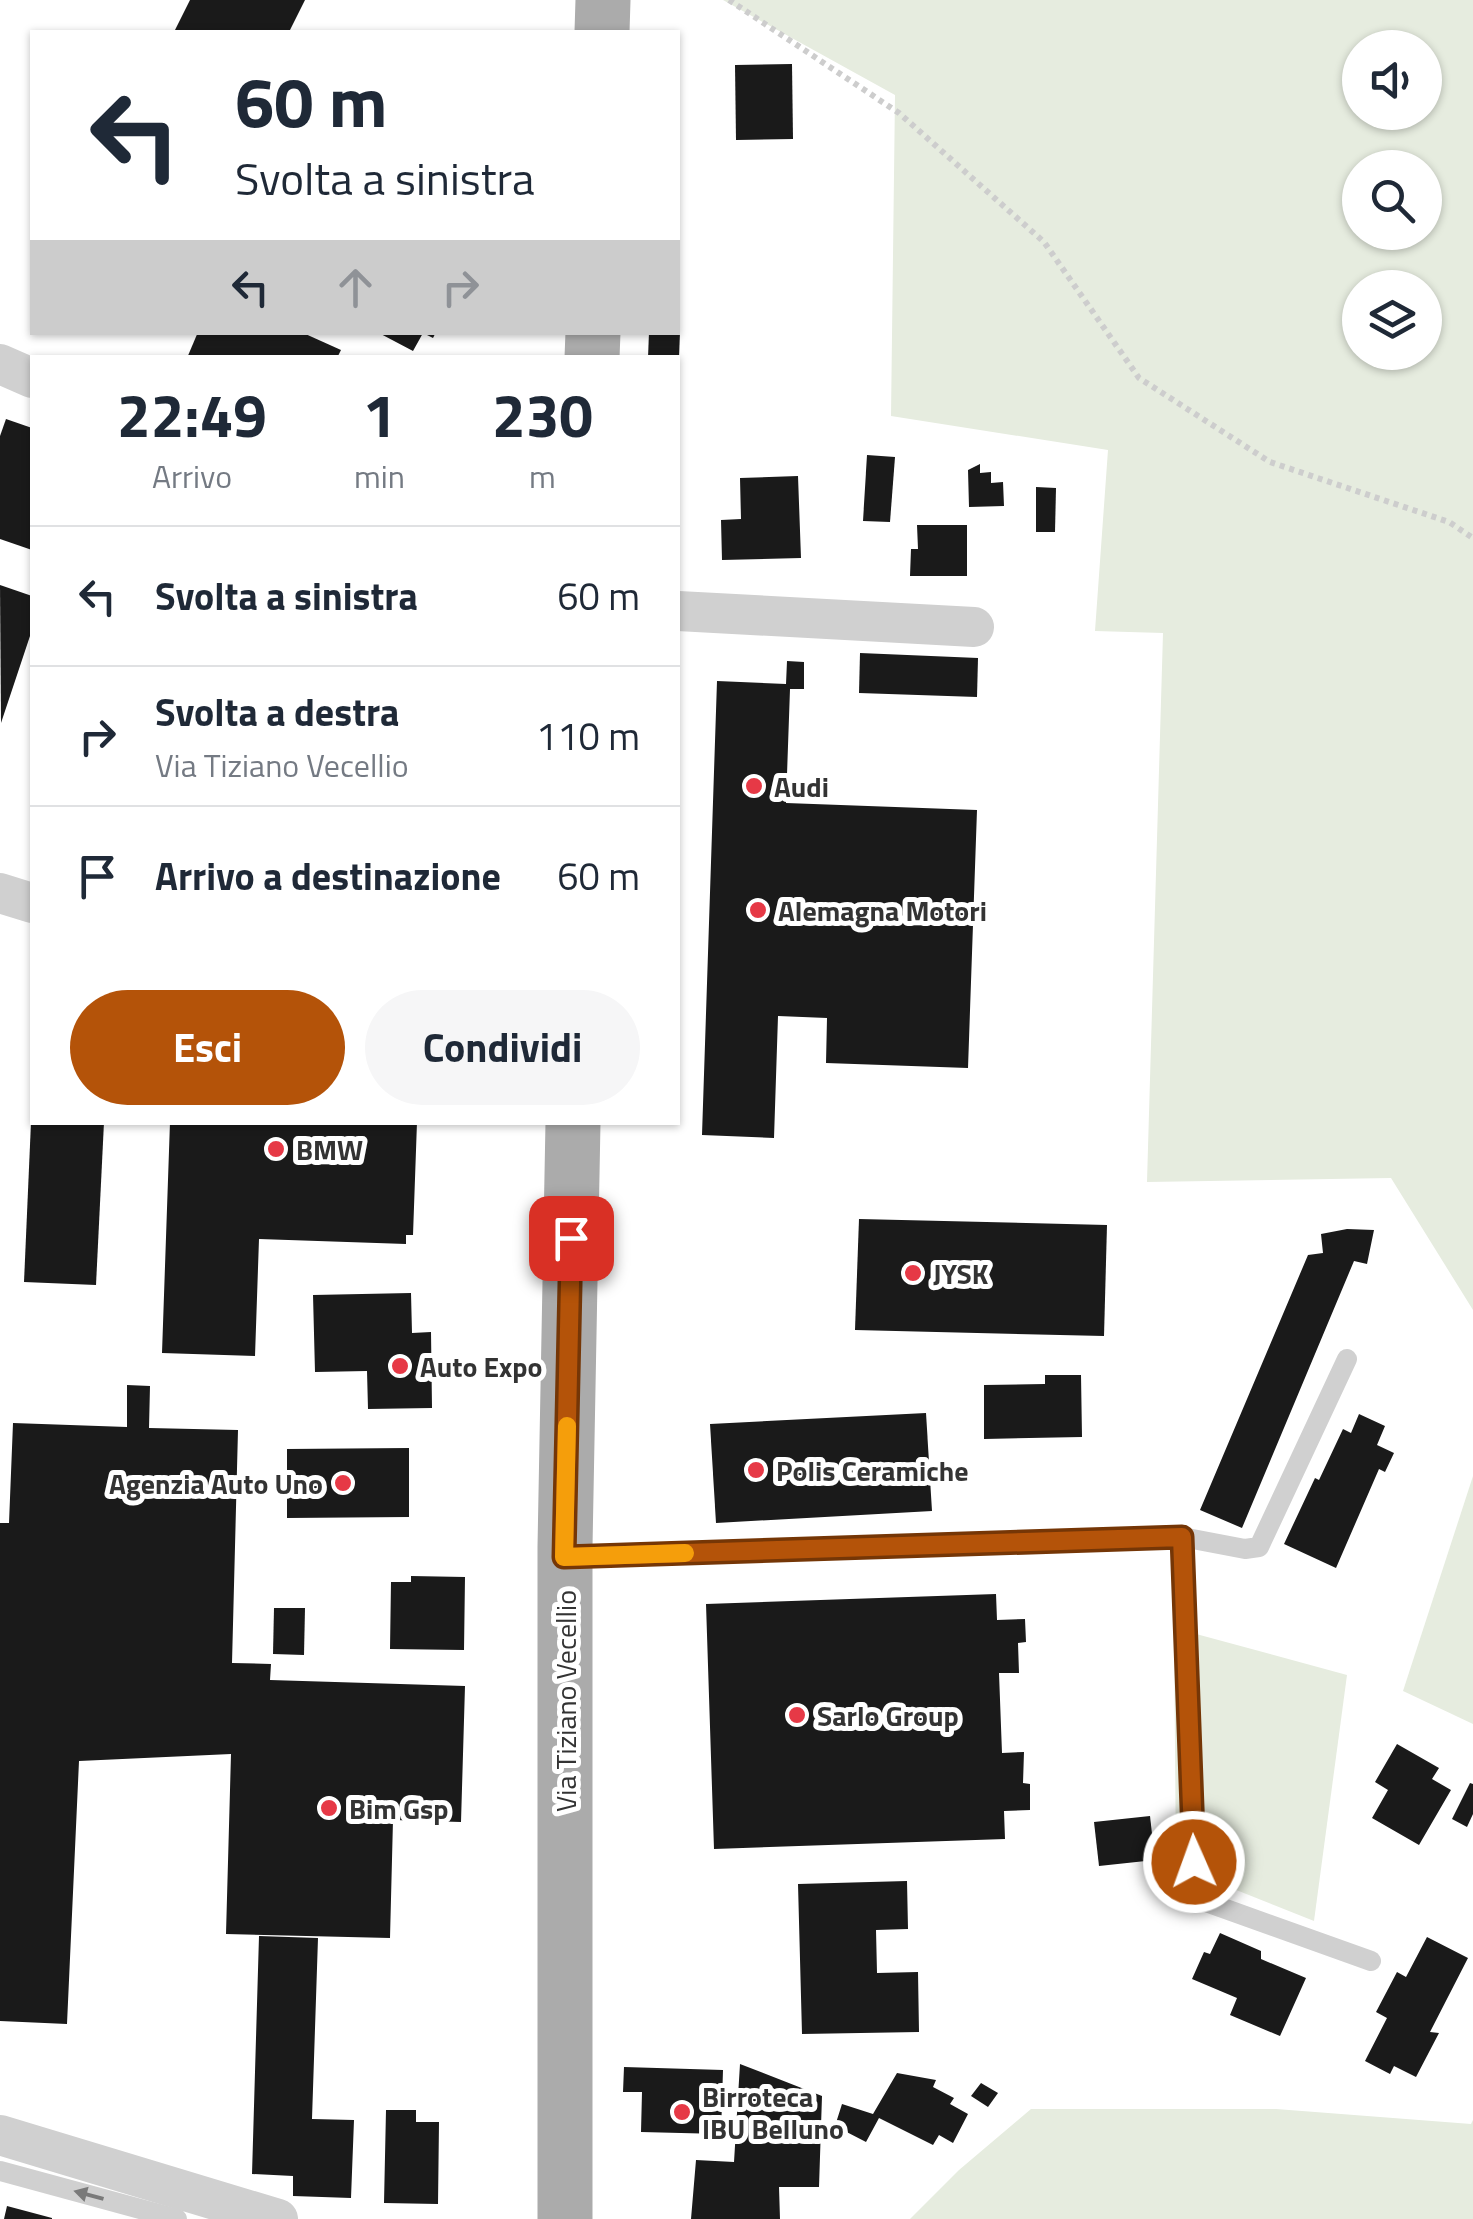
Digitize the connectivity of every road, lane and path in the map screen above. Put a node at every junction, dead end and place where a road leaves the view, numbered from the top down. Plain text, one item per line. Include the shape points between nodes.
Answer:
1 (603, 0) edge
2 (728, 0) edge
3 (602, 30) edge
4 (0, 364) edge
5 (30, 377) edge
6 (1473, 538) edge
7 (680, 611) edge
8 (974, 627) dead end
9 (0, 892) edge
10 (30, 902) edge
11 (573, 1125) edge
12 (1347, 1359) dead end
13 (1182, 1537) junction
14 (564, 1557) junction
15 (1372, 1961) dead end
16 (0, 2135) edge
17 (0, 2171) edge
18 (177, 2219) edge
19 (278, 2219) edge
20 (565, 2219) edge

1 - 3 main road
2 - 6 path via 899,113 1044,242 1139,378 1270,462 1449,522
4 - 5 street
7 - 8 street
9 - 10 street
11 - 14 main road, Via Tiziano Vecellio
12 - 13 lane via 1259,1547
13 - 14 lane
13 - 15 lane via 1195,1898
14 - 20 main road, Via Tiziano Vecellio
16 - 19 street
18 -> 17 lane

